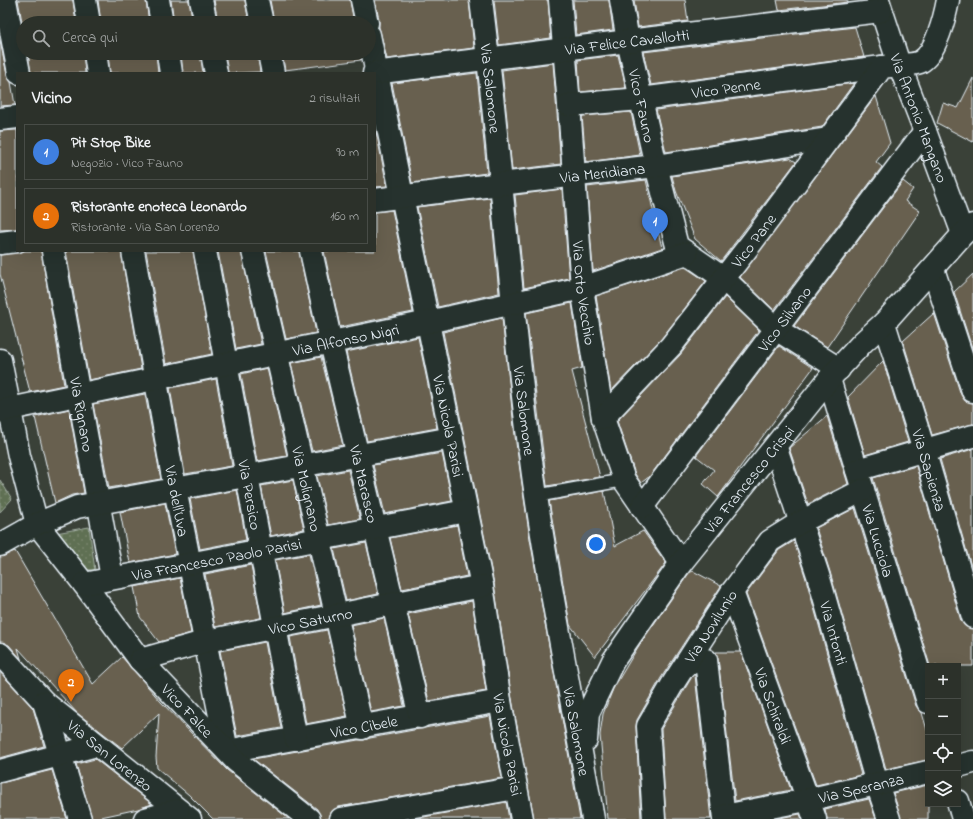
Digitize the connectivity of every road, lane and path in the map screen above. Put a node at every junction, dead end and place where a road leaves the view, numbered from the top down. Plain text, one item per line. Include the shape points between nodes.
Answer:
1 (5, 0) edge
2 (85, 0) edge
3 (158, 0) edge
4 (201, 0) edge
5 (257, 0) edge
6 (362, 0) edge
7 (481, 0) edge
8 (560, 0) edge
9 (621, 0) edge
10 (948, 0) edge
11 (879, 6) edge
12 (88, 16) edge
13 (161, 16) edge
14 (204, 16) edge
15 (260, 16) edge
16 (365, 16) edge
17 (628, 40) junction
18 (565, 50) junction
19 (16, 57) edge
20 (488, 59) junction
21 (17, 60) edge
22 (96, 60) edge
23 (169, 60) edge
24 (213, 60) edge
25 (271, 60) edge
26 (373, 60) edge
27 (891, 66) junction
28 (19, 72) edge
29 (98, 72) edge
30 (171, 72) edge
31 (216, 72) edge
32 (274, 72) edge
33 (375, 72) edge
34 (376, 73) edge
35 (376, 77) edge
36 (642, 99) junction
37 (570, 105) junction
38 (16, 117) edge
39 (0, 119) edge
40 (925, 130) junction
41 (828, 139) junction
42 (656, 166) junction
43 (574, 175) junction
44 (500, 184) junction
45 (403, 198) junction
46 (376, 200) edge
47 (968, 230) edge
48 (16, 241) edge
49 (0, 243) edge
50 (53, 252) edge
51 (133, 252) edge
52 (206, 252) edge
53 (253, 252) edge
54 (311, 252) edge
55 (687, 253) junction
56 (933, 269) junction
57 (723, 278) junction
58 (582, 288) junction
59 (512, 303) junction
60 (428, 322) junction
61 (884, 323) junction
62 (776, 329) junction
63 (331, 343) junction
64 (276, 354) junction
65 (0, 360) edge
66 (226, 364) junction
67 (834, 374) junction
68 (155, 379) junction
69 (973, 391) edge
70 (79, 395) junction
71 (5, 410) edge
72 (603, 418) junction
73 (973, 436) edge
74 (452, 438) junction
75 (776, 448) junction
76 (924, 450) junction
77 (358, 456) junction
78 (302, 466) junction
79 (247, 476) junction
80 (624, 480) junction
81 (860, 480) junction
82 (176, 489) junction
83 (536, 496) junction
84 (99, 503) junction
85 (642, 507) junction
86 (466, 511) junction
87 (799, 522) junction
88 (37, 524) junction
89 (375, 528) junction
90 (319, 539) junction
91 (0, 545) edge
92 (260, 550) junction
93 (681, 563) junction
94 (190, 564) junction
95 (112, 578) junction
96 (84, 584) junction
97 (482, 586) junction
98 (732, 592) junction
99 (393, 604) junction
100 (336, 616) junction
101 (973, 617) edge
102 (274, 627) junction
103 (207, 641) junction
104 (0, 654) edge
105 (140, 660) junction
106 (686, 664) junction
107 (927, 699) edge
108 (500, 701) junction
109 (44, 702) junction
110 (420, 717) junction
111 (362, 728) junction
112 (296, 739) junction
113 (97, 744) junction
114 (227, 751) junction
115 (62, 755) junction
116 (973, 762) edge
117 (961, 765) edge
118 (584, 767) junction
119 (0, 772) edge
120 (925, 773) edge
121 (877, 784) junction
122 (516, 788) junction
123 (960, 807) edge
124 (811, 810) edge
125 (184, 814) edge
126 (395, 814) edge
127 (724, 817) edge
128 (80, 819) edge
129 (145, 819) edge
130 (309, 819) edge
131 (341, 819) edge
132 (522, 819) edge
133 (593, 819) edge
134 (654, 819) edge
135 (889, 819) edge
136 (963, 819) edge

1 - 19 street
2 - 12 street
3 - 13 street
4 - 14 street
5 - 15 street
6 - 16 street
7 - 20 street, Via Salomone
8 - 18 street, Via Orto Vecchio
9 - 17 street, Vico Fauno
10 - 27 street, Vico Penne via 944,20 931,50 920,62
11 - 17 street, Via Felice Cavallotti
11 - 27 street, Via Antonio Mangano
17 - 18 street, Via Felice Cavallotti
17 - 36 street, Vico Fauno
18 - 20 street, Via Felice Cavallotti
18 - 37 street, Via Orto Vecchio
20 - 34 street, Via Felice Cavallotti
20 - 44 street, Via Salomone
21 - 28 street
22 - 29 street
23 - 30 street
24 - 31 street
25 - 32 street
26 - 33 street, Via Nicola Parisi
27 - 36 street, Vico Penne
27 - 40 street, Via Antonio Mangano
27 - 41 street, Vico Pane
35 - 45 street, Via Nicola Parisi
36 - 37 street, Vico Penne
36 - 42 street, Vico Fauno
37 - 43 street, Via Orto Vecchio
38 - 39 street
40 - 47 street, Via Antonio Mangano
40 - 62 street, Vico Silvano
41 - 42 street, Via Meridiana
41 - 57 street, Vico Pane
42 - 43 street, Via Meridiana
42 - 55 street, Vico Fauno via 678,246
43 - 44 street, Via Meridiana
43 - 58 street, Via Orto Vecchio
44 - 45 street, Via Meridiana
44 - 59 street, Via Salomone
45 - 46 street, Via Meridiana
45 - 60 street, Via Nicola Parisi
47 - 56 street, Via Francesco Crispi
48 - 49 street
50 - 70 street, Via Rignano
51 - 68 street, Via dell'Uva
52 - 66 street, Via Persico
53 - 64 street, Via Molignano
54 - 63 street, Via Marasco
55 - 57 street, Vico Fauno
55 - 58 street, Via Alfonso Nigri
56 - 61 street, Via Francesco Crispi
56 - 69 street
57 - 62 street, Vico Fauno
57 - 72 street, Vico Pane via 671,346
58 - 59 street, Via Alfonso Nigri
58 - 72 street, Via Orto Vecchio
59 - 60 street, Via Alfonso Nigri
59 - 83 street, Via Salomone
60 - 63 street, Via Alfonso Nigri
60 - 74 street, Via Nicola Parisi
61 - 67 street, Via Francesco Crispi
61 - 76 street, Via Sapienza
62 - 67 street, Vico Fauno
62 - 85 street, Vico Silvano
63 - 64 street, Via Alfonso Nigri
63 - 77 street, Via Marasco
64 - 66 street, Via Alfonso Nigri
64 - 78 street, Via Molignano
65 - 71 street
66 - 68 street, Via Alfonso Nigri
66 - 79 street, Via Persico
67 - 75 street, Via Francesco Crispi
67 - 81 street, Via Lucciola
68 - 70 street, Via Alfonso Nigri
68 - 82 street, Via dell'Uva
70 - 71 street, Via Alfonso Nigri
70 - 84 street, Via Rignano
71 - 88 street
72 - 80 street, Via Orto Vecchio
73 - 76 street, Via Novilunio
74 - 77 street
74 - 86 street, Via Nicola Parisi
75 - 87 street, Via Intonti
75 - 93 street, Via Francesco Crispi
76 - 81 street, Via Novilunio
76 - 101 street, Via Sapienza
77 - 78 street
77 - 89 street, Via Marasco
78 - 79 street
78 - 90 street, Via Molignano
79 - 82 street
79 - 92 street, Via Persico
80 - 83 lane
80 - 85 street, Via Orto Vecchio
81 - 87 street, Via Novilunio
81 - 107 street, Via Lucciola
82 - 84 street
82 - 94 street, Via dell'Uva
83 - 118 street, Via Salomone
84 - 88 street via 78,507
84 - 95 street, Via Rignano
85 - 93 street, Via Orto Vecchio
86 - 89 street, Via Francesco Paolo Parisi
86 - 97 street, Via Nicola Parisi
87 - 98 street, Via Novilunio via 770,540
87 - 121 street, Via Intonti via 818,575
88 - 91 street
88 - 96 street, Vico Falce
89 - 90 street, Via Francesco Paolo Parisi
89 - 99 street, Via Marasco
90 - 92 street, Via Francesco Paolo Parisi
90 - 100 street, Via Molignano
92 - 94 street, Via Francesco Paolo Parisi
92 - 102 street, Via Persico
93 - 118 street, Via Francesco Crispi via 613,661 588,713
94 - 95 street, Via Francesco Paolo Parisi
94 - 103 street, Via dell'Uva
95 - 96 street, Via Francesco Paolo Parisi
96 - 105 street, Vico Falce
97 - 99 street, Vico Saturno
97 - 108 street, Via Nicola Parisi
98 - 106 street, Via Novilunio
98 - 124 street, Via Schiraldi
99 - 100 street, Vico Saturno
99 - 110 street, Via Marasco
100 - 102 street, Vico Saturno
100 - 111 street, Via Molignano
102 - 103 street, Vico Saturno
102 - 112 street, Via Persico
103 - 105 street, Vico Saturno
103 - 114 street, Via dell'Uva
104 - 109 street, Via San Lorenzo
105 - 114 street, Vico Falce
106 - 127 street via 706,660
106 - 134 street, Via Novilunio via 648,726
108 - 110 street, Vico Cibele
108 - 122 street, Via Nicola Parisi
109 - 113 street, Via San Lorenzo
109 - 115 street
110 - 111 street, Vico Cibele
111 - 112 street, Vico Cibele
112 - 114 street, Vico Cibele
113 - 115 street
113 - 125 street, Via San Lorenzo
114 - 130 street, Vico Falce
115 - 119 street
115 - 128 street
116 - 117 street
118 - 133 street, Via Salomone
120 - 121 street, Via Speranza
121 - 124 street, Via Speranza
121 - 135 street, Via Intonti
122 - 126 street
122 - 132 street, Via Nicola Parisi
123 - 136 street
124 - 127 street, Via Speranza
125 - 129 street
126 - 131 street

